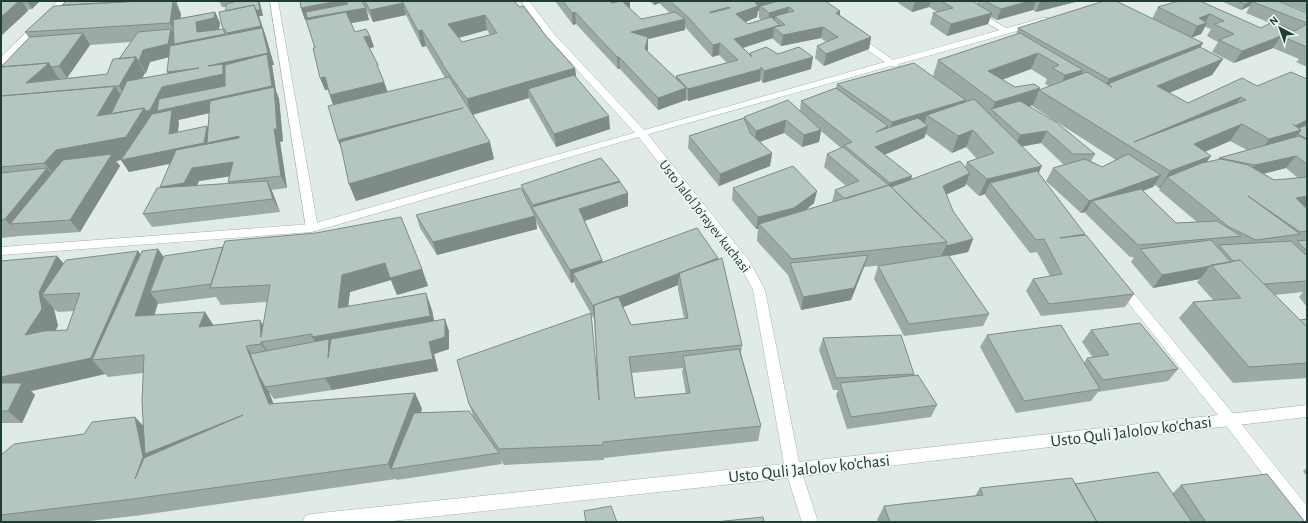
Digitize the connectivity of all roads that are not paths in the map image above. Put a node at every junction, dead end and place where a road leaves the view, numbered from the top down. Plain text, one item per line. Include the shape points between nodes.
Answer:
1 (62, 1) edge
2 (274, 1) edge
3 (525, 1) edge
4 (954, 1) edge
5 (1058, 17) edge
6 (1007, 31) junction
7 (848, 32) edge
8 (1, 62) edge
9 (891, 63) junction
10 (909, 72) edge
11 (641, 133) junction
12 (312, 228) junction
13 (1, 251) edge
14 (1115, 279) edge
15 (1307, 411) edge
16 (1230, 420) junction
17 (793, 470) junction
18 (1307, 519) edge
19 (311, 522) edge
20 (810, 522) edge

1 - 8 street
2 - 12 street
3 - 11 street, Usto Jalol Jo'rayev kuchasi via 551,36
4 - 6 street
5 - 6 street
6 - 9 street
7 - 9 street
9 - 10 street
9 - 11 street
11 - 12 street
11 - 17 street, Usto Jalol Jo'rayev kuchasi via 746,265 759,290
12 - 13 street
14 - 16 street
15 - 16 street, Usto Quli Jalolov ko'chasi
16 - 17 street, Usto Quli Jalolov ko'chasi
16 - 18 street
17 - 19 street, Usto Quli Jalolov ko'chasi
17 - 20 street, Usto Jalol Jo'rayev kuchasi

